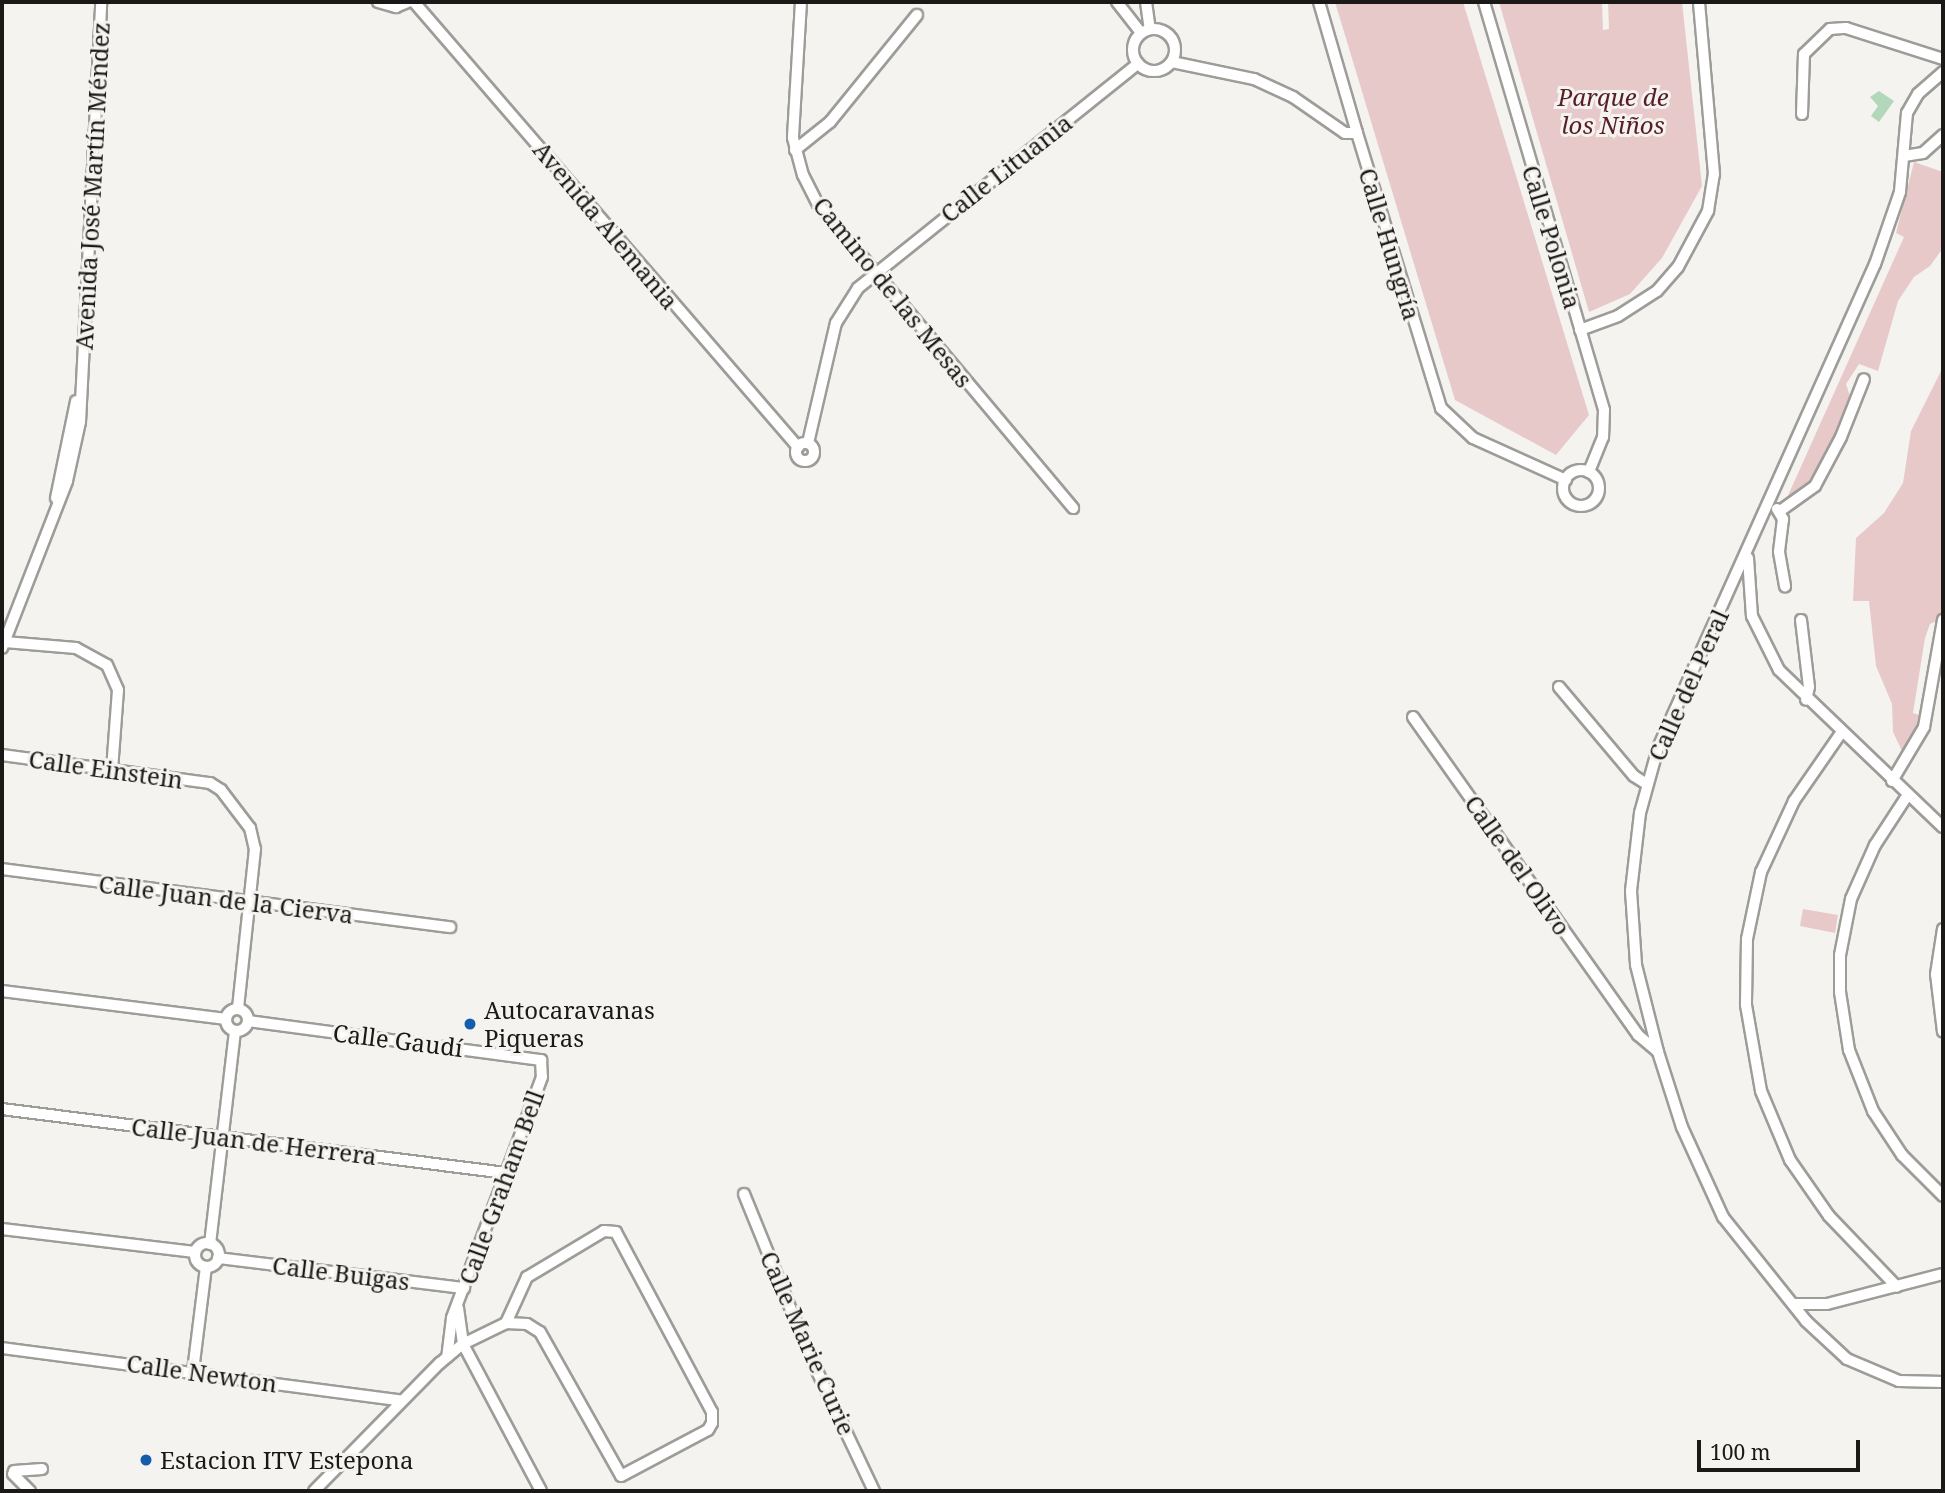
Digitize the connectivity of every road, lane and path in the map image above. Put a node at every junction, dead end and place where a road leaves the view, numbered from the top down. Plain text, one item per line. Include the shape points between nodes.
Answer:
1 (101, 2) edge
2 (378, 2) edge
3 (408, 2) edge
4 (414, 2) edge
5 (802, 2) edge
6 (1116, 2) edge
7 (1146, 2) edge
8 (1319, 2) edge
9 (1484, 2) edge
10 (1699, 2) edge
11 (917, 15) dead end
12 (1146, 31) junction
13 (1943, 59) edge
14 (1172, 62) junction
15 (1138, 64) junction
16 (1943, 72) edge
17 (1802, 114) dead end
18 (1357, 133) junction
19 (1943, 135) edge
20 (795, 150) junction
21 (1904, 156) junction
22 (875, 272) junction
23 (1580, 330) junction
24 (1864, 379) dead end
25 (803, 445) joint
26 (1589, 472) junction
27 (1566, 480) junction
28 (1768, 505) junction
29 (1073, 508) dead end
30 (1780, 511) junction
31 (1749, 550) junction
32 (1785, 586) dead end
33 (1731, 588) junction
34 (1748, 598) junction
35 (1801, 620) dead end
36 (1943, 620) edge
37 (3, 645) edge
38 (2, 656) edge
39 (1559, 687) dead end
40 (1806, 700) junction
41 (1413, 717) dead end
42 (1841, 733) junction
43 (2, 755) edge
44 (112, 770) junction
45 (1892, 781) junction
46 (1647, 784) junction
47 (1908, 796) junction
48 (1943, 827) edge
49 (2, 869) edge
50 (250, 904) junction
51 (450, 926) dead end
52 (1943, 929) edge
53 (2, 991) edge
54 (1644, 1001) junction
55 (238, 1009) junction
56 (1623, 1013) junction
57 (226, 1018) junction
58 (247, 1021) junction
59 (235, 1031) junction
60 (1943, 1032) edge
61 (1658, 1052) junction
62 (543, 1067) joint
63 (2, 1109) edge
64 (223, 1138) junction
65 (506, 1173) junction
66 (744, 1194) dead end
67 (1943, 1196) edge
68 (2, 1229) edge
69 (210, 1244) junction
70 (195, 1252) junction
71 (218, 1258) junction
72 (206, 1267) junction
73 (1943, 1274) edge
74 (1897, 1287) junction
75 (464, 1288) junction
76 (1796, 1304) junction
77 (457, 1306) junction
78 (506, 1323) junction
79 (463, 1344) junction
80 (2, 1348) edge
81 (447, 1357) junction
82 (193, 1371) junction
83 (1943, 1382) edge
84 (402, 1401) junction
85 (42, 1469) dead end
86 (8, 1473) edge
87 (30, 1491) edge
88 (314, 1491) edge
89 (541, 1491) edge
90 (874, 1491) edge

1 - 37 street, Avenida José Martín Méndez via 83,370 55,510
2 - 3 street via 396,8
4 - 25 street, Avenida Alemania
5 - 20 street, Camino de las Mesas
6 - 12 street
7 - 12 street
8 - 18 street, Calle Hungría
9 - 23 street, Calle Polonia
10 - 23 street via 1714,174 1707,211 1678,267 1657,291 1619,316
11 - 20 street via 830,122
12 - 14 street via 1170,36 1175,48
12 - 15 street via 1134,45
13 - 17 street via 1836,27 1804,54
14 - 15 street via 1155,72
14 - 18 street via 1261,81 1345,133
15 - 22 street, Calle Lituania
16 - 21 street, Calle del Peral via 1918,94 1907,113
18 - 27 street, Calle Hungría via 1441,408 1473,438
19 - 21 street via 1923,153
20 - 22 street, Camino de las Mesas via 818,204
21 - 28 street, Calle del Peral via 1898,203 1875,264
22 - 25 street, Calle Lituania via 836,323
22 - 29 street, Camino de las Mesas
23 - 26 street, Calle Polonia via 1605,418 1604,436
24 - 30 street via 1815,486
26 - 27 street via 1579,470
26 - 27 street via 1597,481 1598,494 1586,505 1568,500
28 - 30 street
28 - 31 street, Calle del Peral
30 - 32 street
31 - 33 street, Calle del Peral
31 - 34 street
33 - 34 street
33 - 46 street, Calle del Peral
34 - 40 street via 1764,646
35 - 40 street via 1809,687
36 - 45 street via 1924,727
37 - 38 street, Avenida José Martín Méndez
37 - 44 street via 76,649 107,665 118,698
39 - 46 street via 1634,776
40 - 42 street
41 - 56 street, Calle del Olivo
42 - 45 street
42 - 74 street via 1794,801 1761,872 1747,939 1745,1005 1761,1091 1790,1160 1829,1216
43 - 44 street, Calle Einstein
44 - 50 street, Calle Einstein via 210,783 230,799 254,838
45 - 47 street
46 - 54 street, Calle del Peral via 1631,891 1633,950
47 - 48 street
47 - 67 street via 1875,845 1851,899 1840,955 1840,992 1851,1058 1873,1111 1902,1155
49 - 50 street, Calle Juan de la Cierva
50 - 51 street, Calle Juan de la Cierva
50 - 55 street
52 - 60 street via 1936,974
53 - 57 street
54 - 56 street
54 - 61 street, Calle del Peral
55 - 57 street
55 - 58 street
56 - 61 street, Calle del Olivo via 1641,1039
57 - 59 street
58 - 59 street
58 - 62 street, Calle Gaudí via 534,1057
59 - 64 street
61 - 76 street, Calle del Peral via 1682,1127 1718,1208 1753,1261
62 - 65 street, Calle Graham Bell
63 - 64 street, Calle Juan de Herrera
64 - 65 street, Calle Juan de Herrera
64 - 69 street
65 - 75 street, Calle Graham Bell
66 - 90 street, Calle Marie Curie via 808,1352
68 - 70 street
69 - 70 street
69 - 71 street
70 - 72 street via 199,1264
71 - 72 street
71 - 75 street, Calle Buigas
72 - 82 street
73 - 74 street
74 - 76 street via 1827,1304
75 - 77 street, Calle Graham Bell
76 - 83 street, Calle del Peral via 1806,1321 1864,1369 1899,1381
77 - 79 street, Calle Graham Bell
77 - 81 street, Calle Graham Bell via 446,1343
78 - 78 street via 527,1324 540,1332 621,1476 708,1430 712,1423 712,1412 616,1232 604,1231 527,1277
78 - 79 street
79 - 81 street
79 - 89 street, Calle Graham Bell
80 - 82 street, Calle Newton
81 - 84 street
82 - 84 street, Calle Newton
84 - 88 street
85 - 86 street
86 - 87 street

